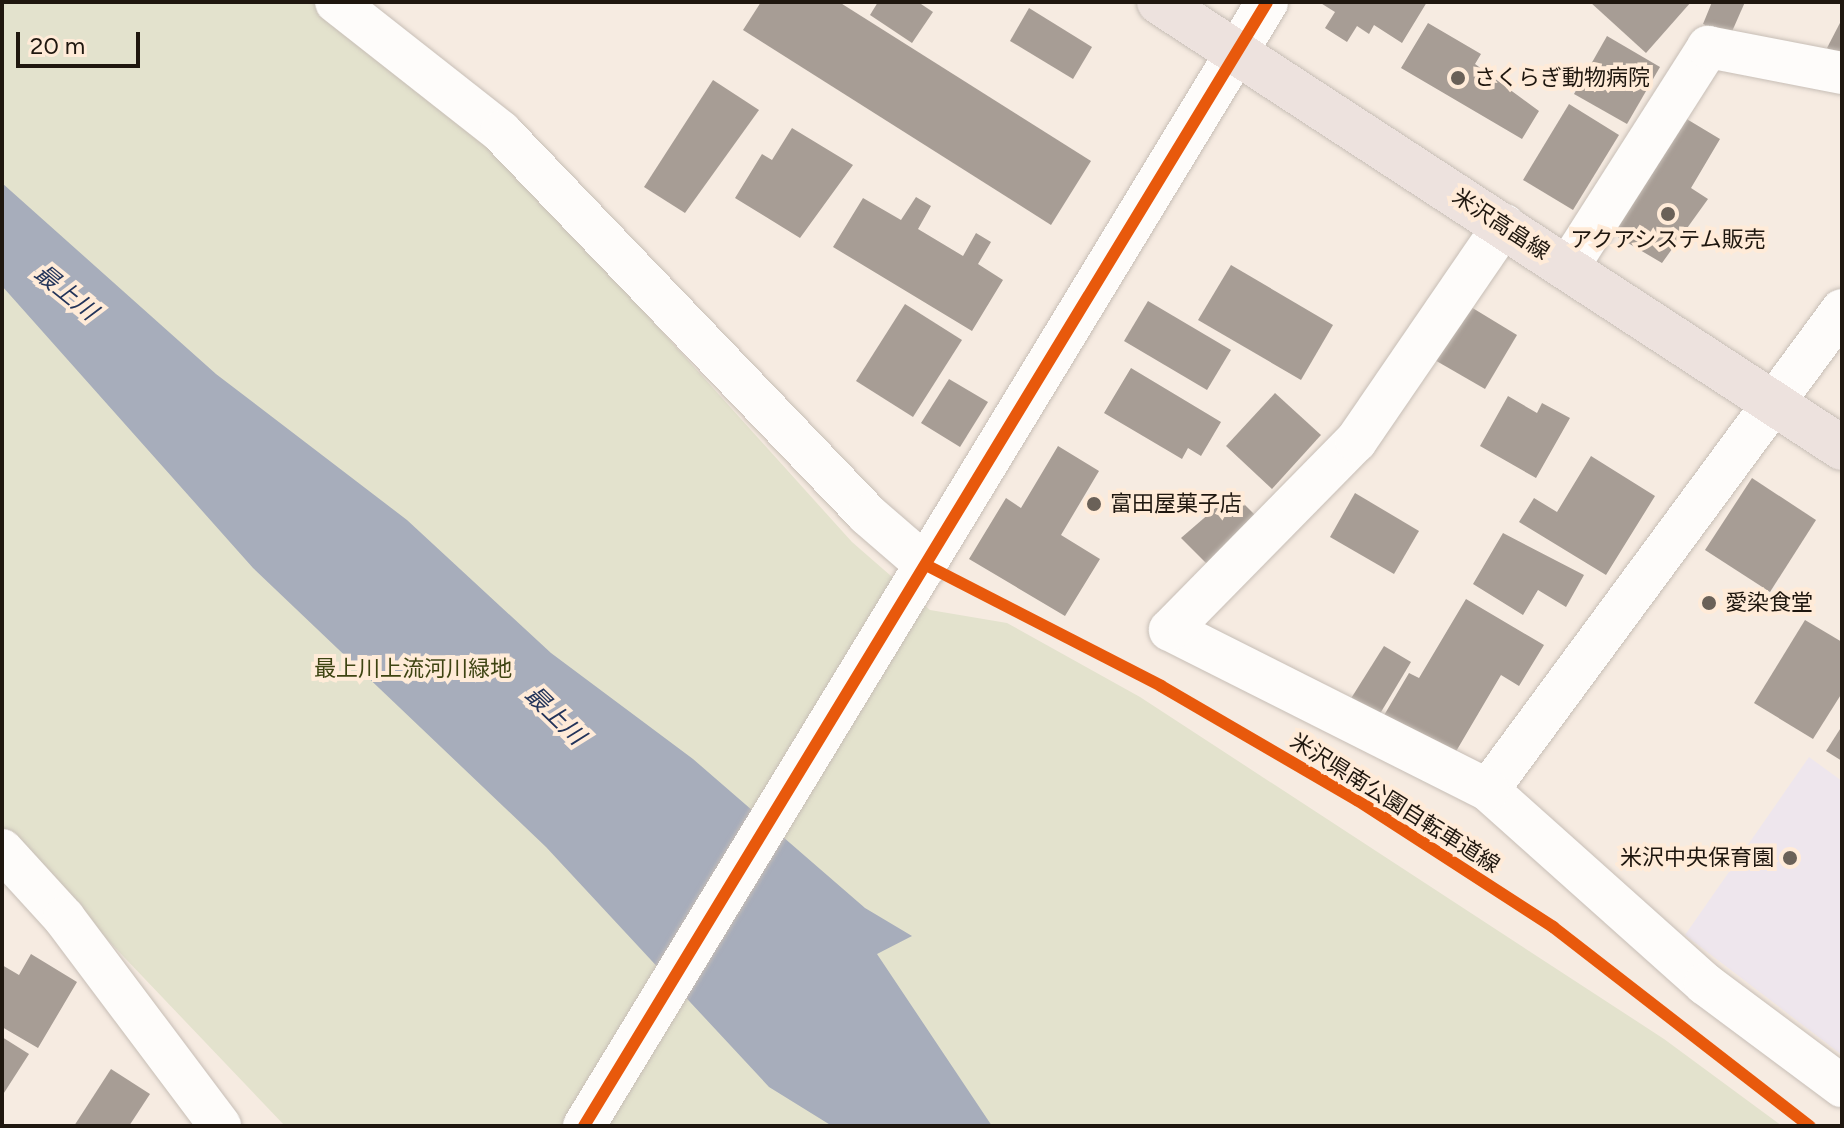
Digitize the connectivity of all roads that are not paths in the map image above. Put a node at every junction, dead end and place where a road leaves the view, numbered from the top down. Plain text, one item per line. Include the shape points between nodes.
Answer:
1 (336, 2) edge
2 (1159, 2) edge
3 (1267, 2) edge
4 (1235, 55) junction
5 (1842, 73) edge
6 (1504, 225) junction
7 (1568, 267) junction
8 (1842, 310) edge
9 (1775, 405) junction
10 (1842, 448) edge
11 (926, 565) junction
12 (1488, 790) junction
13 (2, 850) edge
14 (1842, 1086) edge
15 (220, 1126) edge
16 (584, 1126) edge

1 - 11 street via 501,132 868,515
2 - 4 main road, 米沢高畠線
3 - 4 street
4 - 6 main road, 米沢高畠線
4 - 11 street
5 - 7 street via 1708,47
6 - 7 main road, 米沢高畠線
6 - 12 street via 1356,441 1170,630
7 - 9 main road, 米沢高畠線
8 - 9 street
9 - 10 main road, 米沢高畠線
9 - 12 street
11 - 16 street
12 - 14 street via 1705,984
13 - 15 street via 64,918

